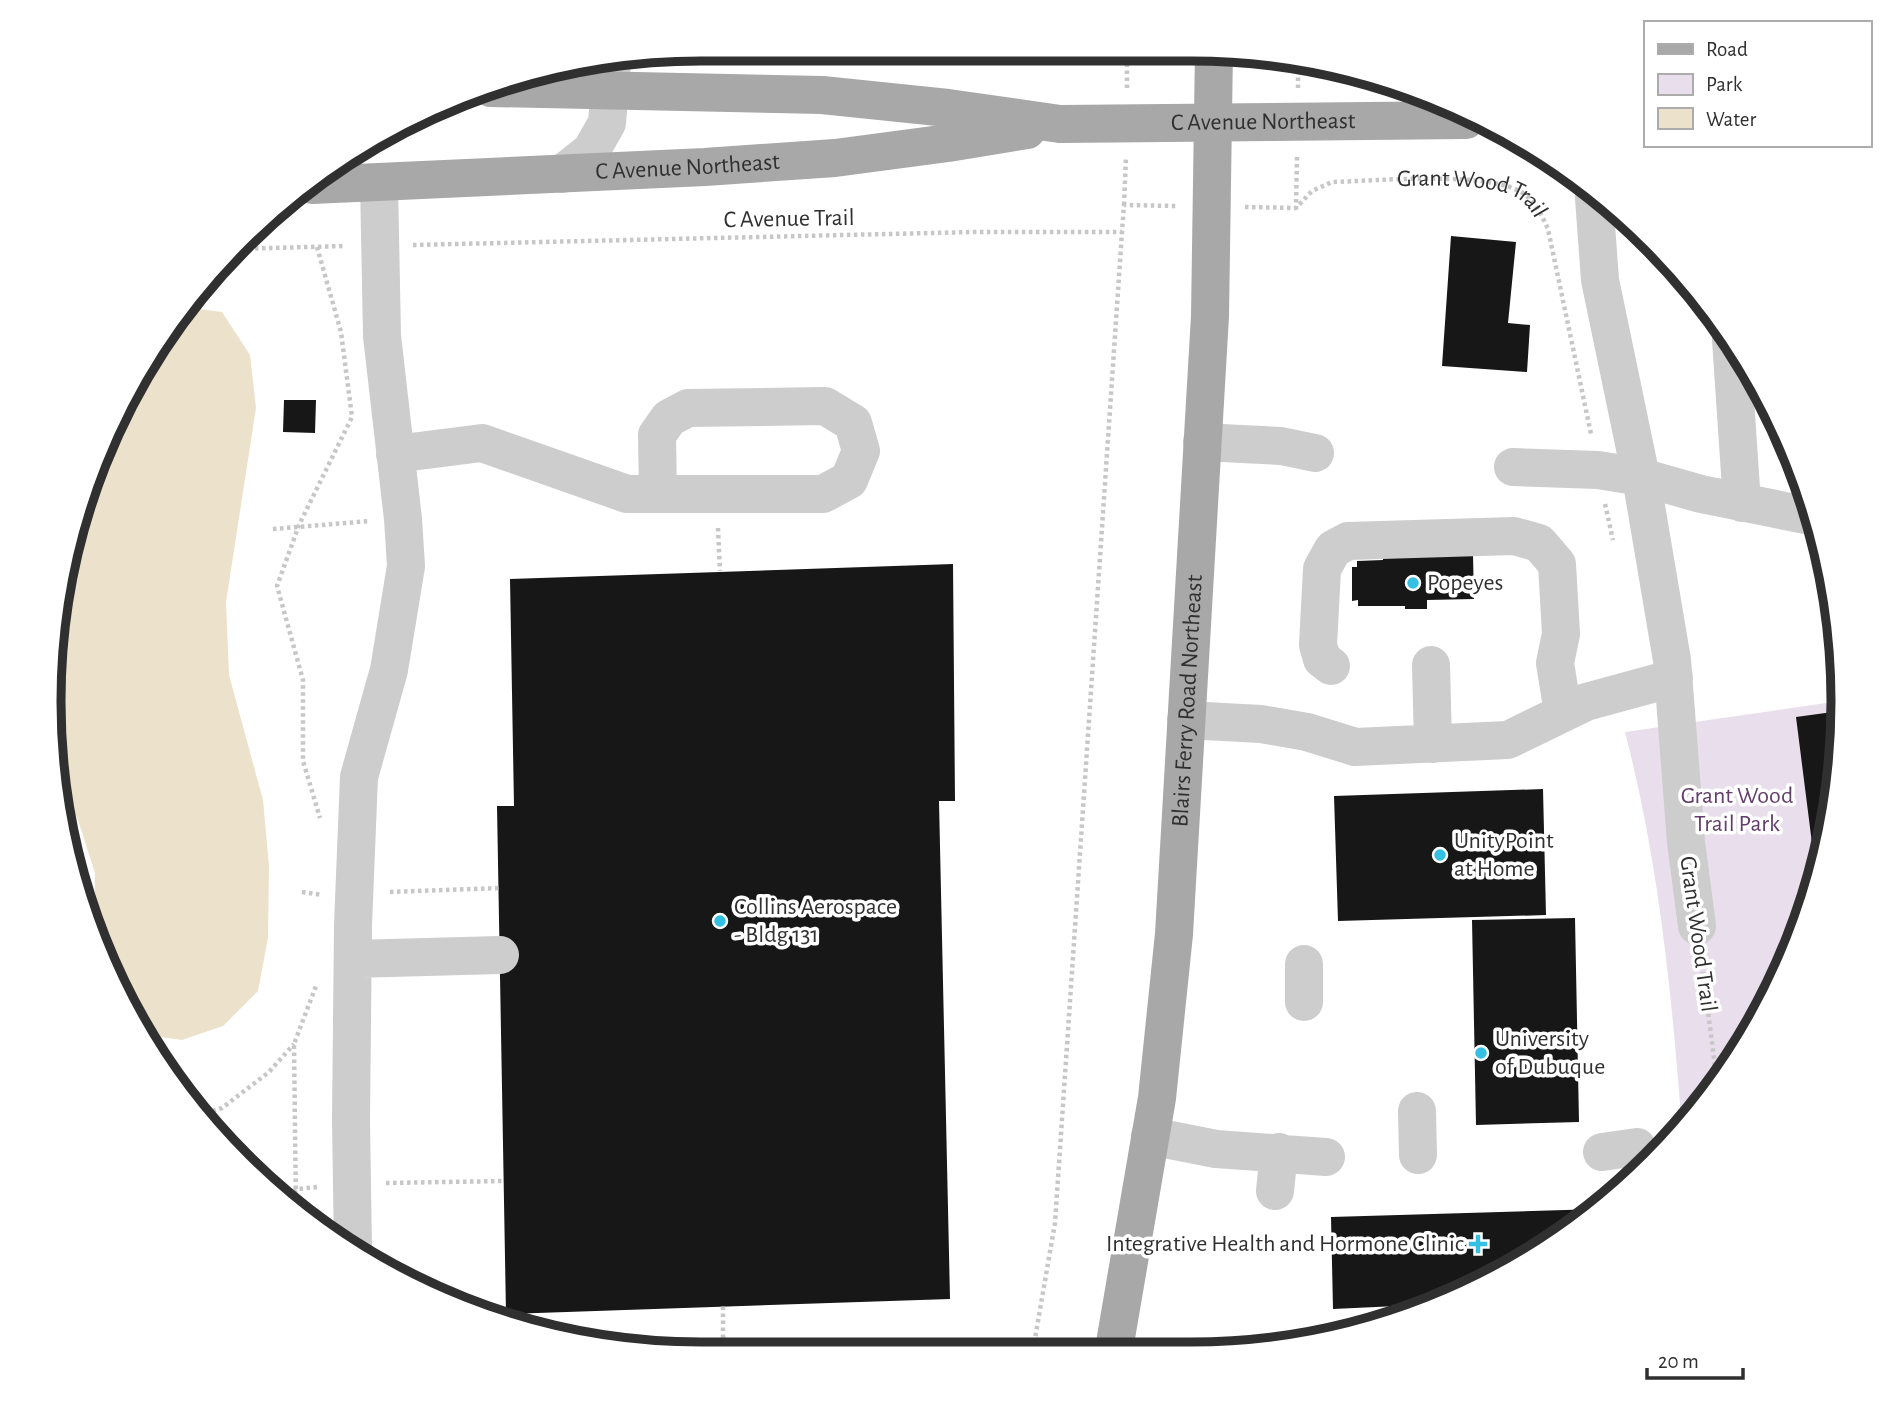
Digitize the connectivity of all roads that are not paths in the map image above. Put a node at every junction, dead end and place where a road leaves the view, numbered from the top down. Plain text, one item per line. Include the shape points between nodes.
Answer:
1 (1214, 62) edge
2 (612, 75) edge
3 (532, 84) edge
4 (1458, 120) edge
5 (1213, 122) junction
6 (1060, 124) junction
7 (562, 174) junction
8 (379, 183) junction
9 (325, 185) edge
10 (1595, 206) edge
11 (1732, 361) edge
12 (1202, 442) junction
13 (1315, 453) dead end
14 (395, 454) junction
15 (1513, 467) dead end
16 (1641, 477) junction
17 (659, 494) junction
18 (1742, 503) junction
19 (1803, 515) edge
20 (1432, 665) dead end
21 (1331, 666) dead end
22 (1673, 669) junction
23 (1563, 713) junction
24 (1186, 720) junction
25 (1433, 744) junction
26 (1697, 926) road end
27 (500, 955) dead end
28 (353, 959) junction
29 (1304, 964) dead end
30 (1304, 1002) dead end
31 (1417, 1111) dead end
32 (1150, 1136) junction
33 (1279, 1152) junction
34 (1418, 1155) dead end
35 (1326, 1157) dead end
36 (1275, 1191) dead end
37 (353, 1238) edge
38 (1115, 1342) edge

1 - 5 main road, Blairs Ferry Road Northeast
2 - 3 main road, C Avenue Northeast
2 - 6 main road, C Avenue Northeast via 948,107
2 - 7 street via 607,123 590,151
4 - 5 main road, C Avenue Northeast
5 - 6 main road, C Avenue Northeast
5 - 12 main road, Blairs Ferry Road Northeast via 1210,316
6 - 7 main road, C Avenue Northeast via 835,158
7 - 8 main road, C Avenue Northeast
8 - 9 main road, C Avenue Northeast
8 - 14 street via 382,336
10 - 16 street, Grant Wood Trail via 1603,293
11 - 18 street
12 - 13 street via 1281,446
12 - 24 main road, Blairs Ferry Road Northeast
14 - 17 street via 482,443 627,494
14 - 28 street via 405,566 389,670 359,778
15 - 16 street via 1598,470
16 - 18 street
16 - 22 street, Grant Wood Trail
17 - 17 street via 824,494 849,480 861,451 853,423 825,406 688,408 669,418 657,435
18 - 19 street
20 - 25 street
21 - 23 street via 1322,659 1318,645 1322,569 1333,549 1348,541 1514,536 1539,543 1557,564 1561,634 1547,663
22 - 23 street
22 - 26 street, Grant Wood Trail
23 - 25 street via 1508,740
24 - 25 street via 1261,724 1356,747
24 - 32 main road, Blairs Ferry Road Northeast via 1174,934
27 - 28 street
28 - 37 street
29 - 30 street
31 - 34 street
32 - 33 street via 1216,1149
32 - 38 main road, Blairs Ferry Road Northeast
33 - 35 street
33 - 36 street

